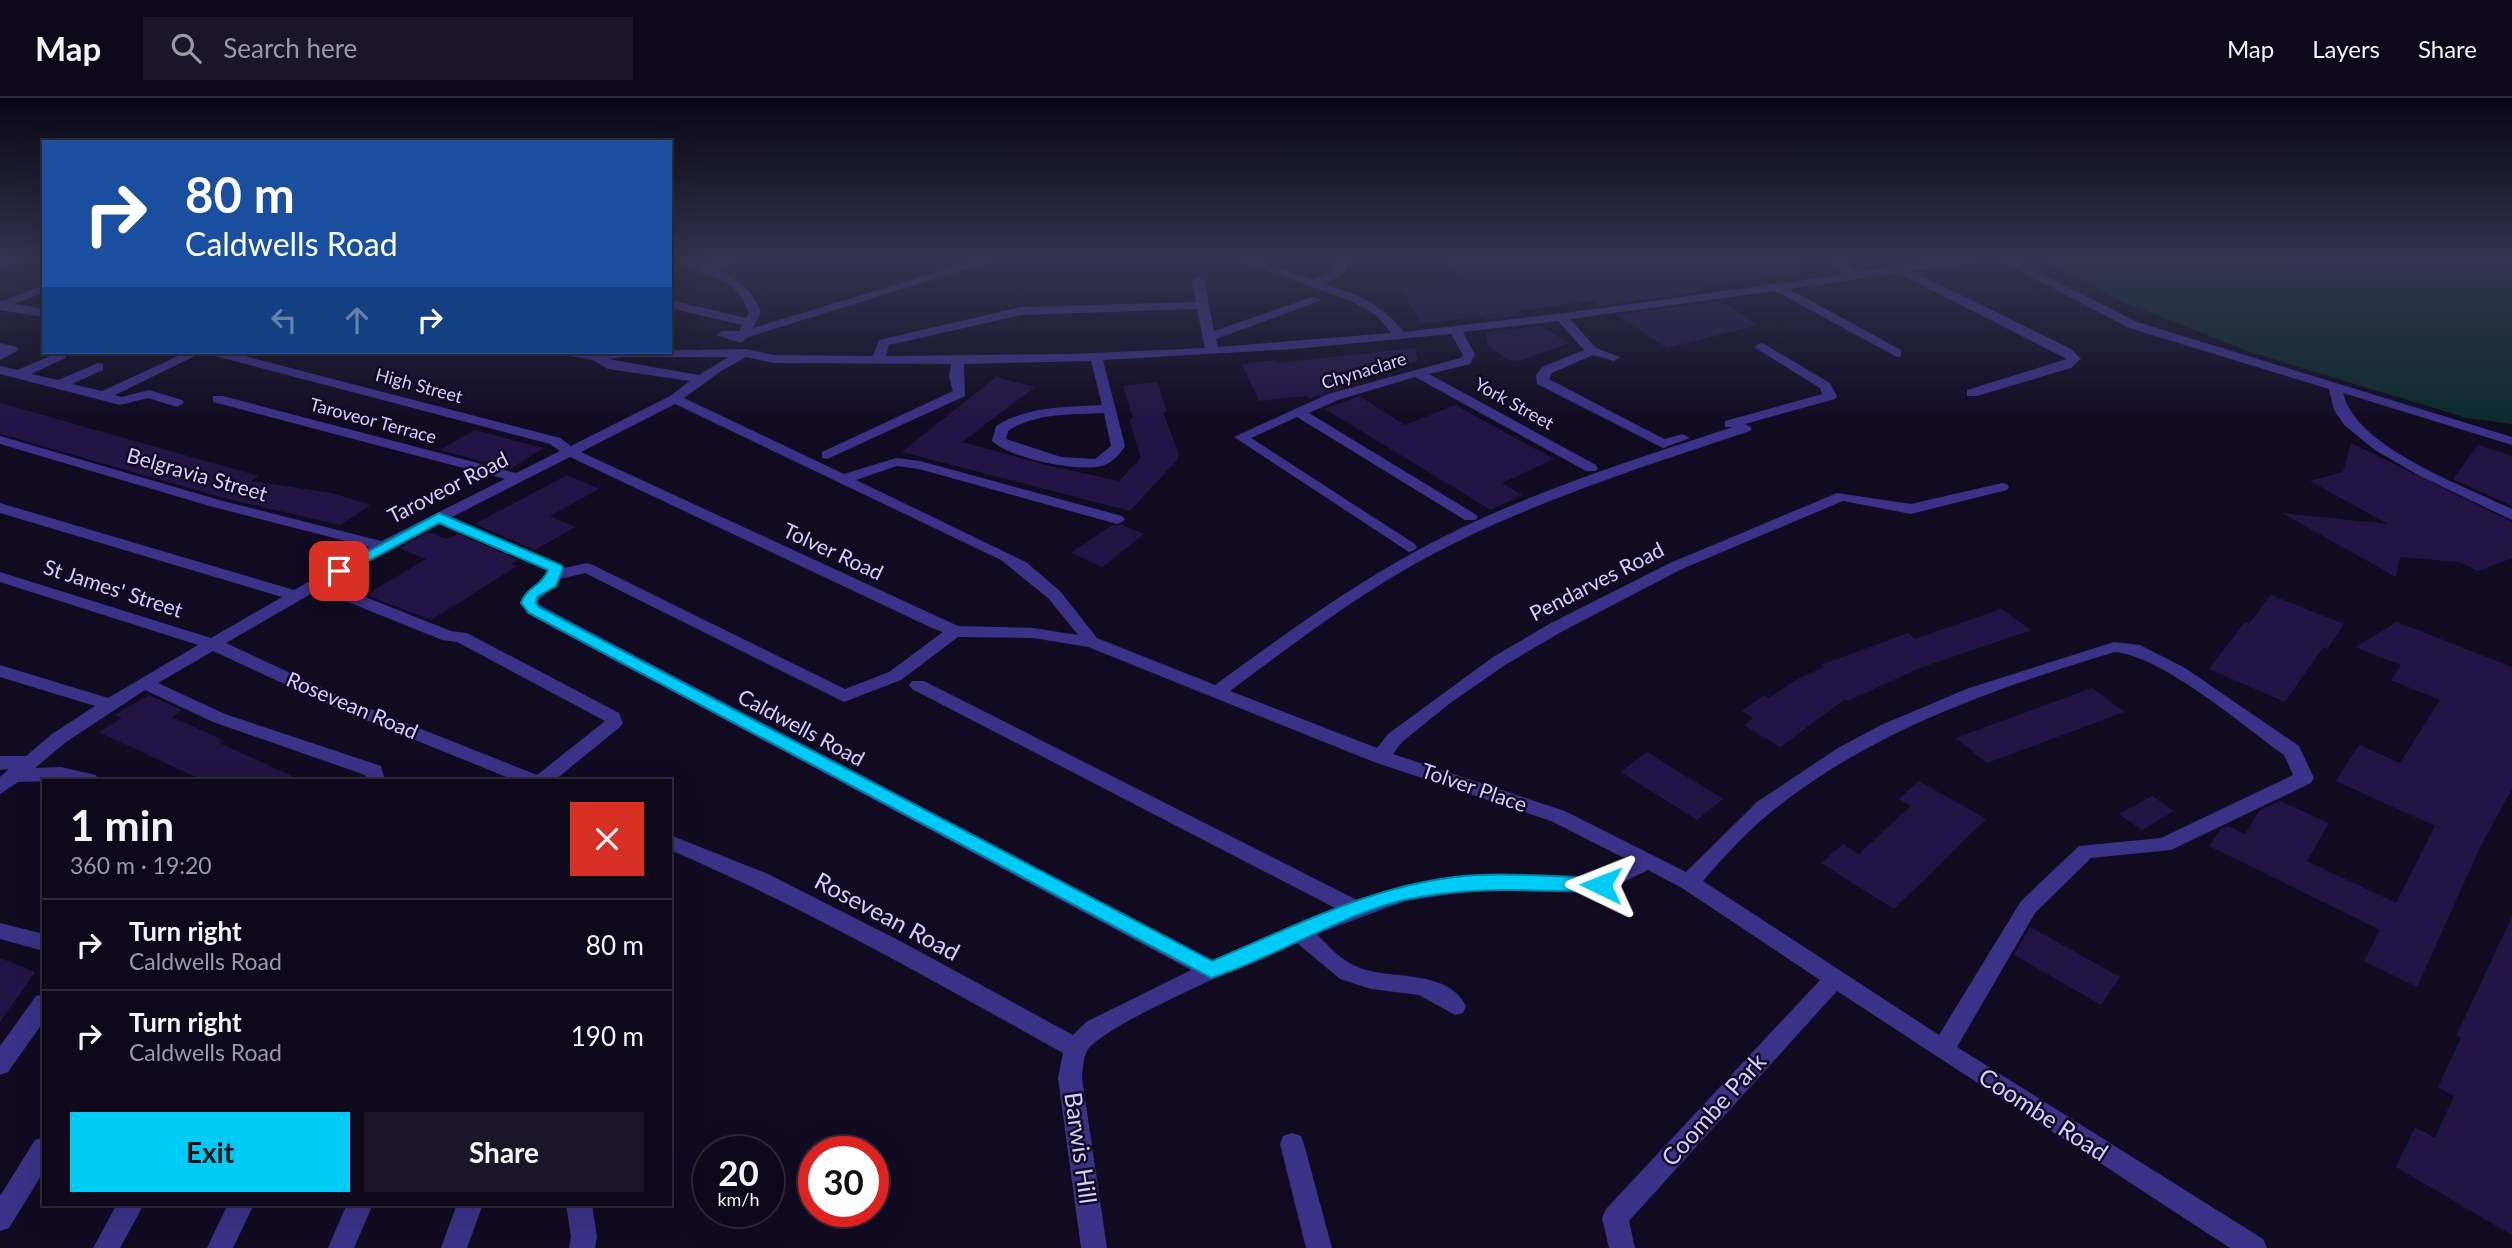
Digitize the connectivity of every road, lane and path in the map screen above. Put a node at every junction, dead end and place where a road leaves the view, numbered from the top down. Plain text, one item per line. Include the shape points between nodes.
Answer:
1 (706, 313) edge
2 (754, 313) edge
3 (815, 313) edge
4 (1014, 313) edge
5 (1204, 313) edge
6 (1285, 313) edge
7 (1381, 313) edge
8 (1592, 313) edge
9 (1823, 313) edge
10 (1987, 313) edge
11 (2109, 313) edge
12 (1561, 317) junction
13 (750, 323) junction
14 (1455, 329) junction
15 (722, 335) dead end
16 (742, 335) junction
17 (1400, 335) junction
18 (1210, 344) junction
19 (0, 347) edge
20 (1760, 347) dead end
21 (1592, 351) junction
22 (747, 353) junction
23 (1897, 353) dead end
24 (193, 354) edge
25 (223, 354) edge
26 (580, 354) edge
27 (622, 354) edge
28 (672, 354) edge
29 (0, 356) edge
30 (60, 356) dead end
31 (1614, 356) dead end
32 (597, 357) junction
33 (1096, 357) junction
34 (878, 361) junction
35 (958, 361) junction
36 (98, 367) dead end
37 (0, 370) edge
38 (1417, 373) junction
39 (19, 374) junction
40 (700, 379) junction
41 (60, 384) junction
42 (2335, 387) junction
43 (1972, 393) dead end
44 (103, 395) junction
45 (218, 399) dead end
46 (675, 399) junction
47 (177, 403) dead end
48 (1110, 409) junction
49 (1298, 412) junction
50 (1745, 428) dead end
51 (2512, 433) edge
52 (2489, 434) junction
53 (0, 440) edge
54 (2512, 441) edge
55 (570, 452) junction
56 (827, 455) dead end
57 (1591, 468) dead end
58 (518, 478) junction
59 (844, 479) junction
60 (2001, 487) dead end
61 (0, 508) edge
62 (2512, 515) edge
63 (439, 517) junction
64 (1469, 517) dead end
65 (1118, 519) dead end
66 (383, 546) junction
67 (1409, 547) dead end
68 (555, 575) junction
69 (0, 577) edge
70 (317, 584) junction
71 (297, 596) junction
72 (956, 631) junction
73 (1091, 642) junction
74 (213, 644) junction
75 (0, 671) edge
76 (144, 683) junction
77 (918, 685) dead end
78 (1218, 691) junction
79 (109, 704) junction
80 (1381, 757) junction
81 (3, 776) edge
82 (84, 779) edge
83 (376, 779) edge
84 (529, 779) edge
85 (544, 779) edge
86 (672, 843) edge
87 (1649, 861) junction
88 (1689, 882) junction
89 (1355, 909) junction
90 (0, 931) edge
91 (1300, 932) junction
92 (42, 942) edge
93 (1211, 970) junction
94 (1834, 979) junction
95 (42, 1006) edge
96 (1455, 1006) dead end
97 (1075, 1048) junction
98 (1943, 1050) junction
99 (0, 1065) edge
100 (1292, 1144) dead end
101 (42, 1151) edge
102 (130, 1206) edge
103 (240, 1206) edge
104 (359, 1206) edge
105 (469, 1206) edge
106 (579, 1206) edge
107 (0, 1219) edge
108 (106, 1248) edge
109 (220, 1248) edge
110 (341, 1248) edge
111 (454, 1248) edge
112 (582, 1248) edge
113 (1094, 1248) edge
114 (1319, 1248) edge
115 (1622, 1248) edge
116 (2254, 1248) edge

1 - 13 street
2 - 13 street
3 - 16 street
4 - 34 street via 883,343
5 - 18 street
6 - 18 street
7 - 17 street
8 - 12 street
9 - 23 street
10 - 43 street via 2075,359
11 - 42 street via 2133,325
12 - 14 street
12 - 21 street
13 - 16 street
14 - 17 street
14 - 38 street, Chynaclare via 1469,355 1465,361
15 - 16 street
16 - 22 street via 740,346
17 - 18 street
18 - 33 street
19 - 29 street via 13,351
20 - 21 street via 1825,386 1829,396 1663,444 1542,381 1547,370
21 - 31 street
22 - 28 street
22 - 34 street via 773,359
22 - 40 street, Taroveor Road
24 - 44 street
25 - 55 street, High Street via 555,441
26 - 32 street
27 - 32 street
30 - 39 street
32 - 40 street via 608,365
33 - 35 street
33 - 48 street
34 - 35 street
35 - 56 street via 960,393
36 - 41 street
37 - 39 street
38 - 49 street, Chynaclare
38 - 57 street, York Street
39 - 41 street
40 - 46 street, Taroveor Road
41 - 44 street
42 - 52 street
42 - 62 street via 2350,424 2367,437 2393,455
44 - 47 street via 120,401 149,394
45 - 58 street, Taroveor Terrace
46 - 55 street, Taroveor Road
46 - 59 street
48 - 48 street via 1118,446 1111,456 1096,463 1071,462 999,441 1001,429 1027,416
49 - 64 street
49 - 67 street, Chynaclare via 1241,437
50 - 78 street via 1543,498 1424,552 1325,613
51 - 52 street
52 - 54 street
53 - 66 street, Belgravia Street via 218,504
55 - 58 street, Taroveor Road
55 - 72 street, Tolver Road
58 - 63 street, Taroveor Road
59 - 65 street via 896,462 920,465
59 - 73 street via 1034,574 1075,617
60 - 80 street, Pendarves Road via 1911,509 1842,496 1676,566 1499,661 1395,738
61 - 71 street
63 - 66 street, Taroveor Road
63 - 68 street via 556,568
66 - 70 street, Taroveor Road
68 - 72 street via 587,568 844,696 895,676
68 - 93 street, Caldwells Road via 551,583 531,595 528,603 534,610
69 - 74 street, St James' Street
70 - 71 street, Taroveor Road
70 - 85 street via 448,636 461,637 613,717 614,723
71 - 74 street, Taroveor Road
72 - 73 street, Tolver Road via 1032,633
73 - 78 street, Tolver Place
74 - 76 street, Taroveor Road
74 - 84 street, Rosevean Road via 342,704
75 - 79 street
76 - 79 street, Taroveor Road
76 - 83 street via 219,718 374,771
77 - 89 street
78 - 80 street, Tolver Place
79 - 81 street, Taroveor Road
80 - 87 street, Tolver Place via 1558,816
81 - 82 street via 61,774
86 - 97 street, Rosevean Road via 773,886
87 - 88 street, Tolver Place
87 - 89 street via 1601,885 1478,882 1404,893
88 - 94 street, Tolver Place
88 - 98 street via 1763,808 1854,745 1953,699 2114,648 2134,649 2179,672 2292,751 2304,778 2164,845 2086,851 2028,907
89 - 91 street
90 - 92 street
91 - 93 street
91 - 96 street via 1354,976 1417,985
93 - 97 street via 1094,1029
94 - 98 street, Coombe Road
94 - 115 street, Coombe Park via 1615,1219
95 - 99 street
97 - 113 street, Barwis Hill via 1070,1078
98 - 116 street, Coombe Road
100 - 114 street
101 - 107 street
102 - 108 street
103 - 109 street
104 - 110 street
105 - 111 street
106 - 112 street

